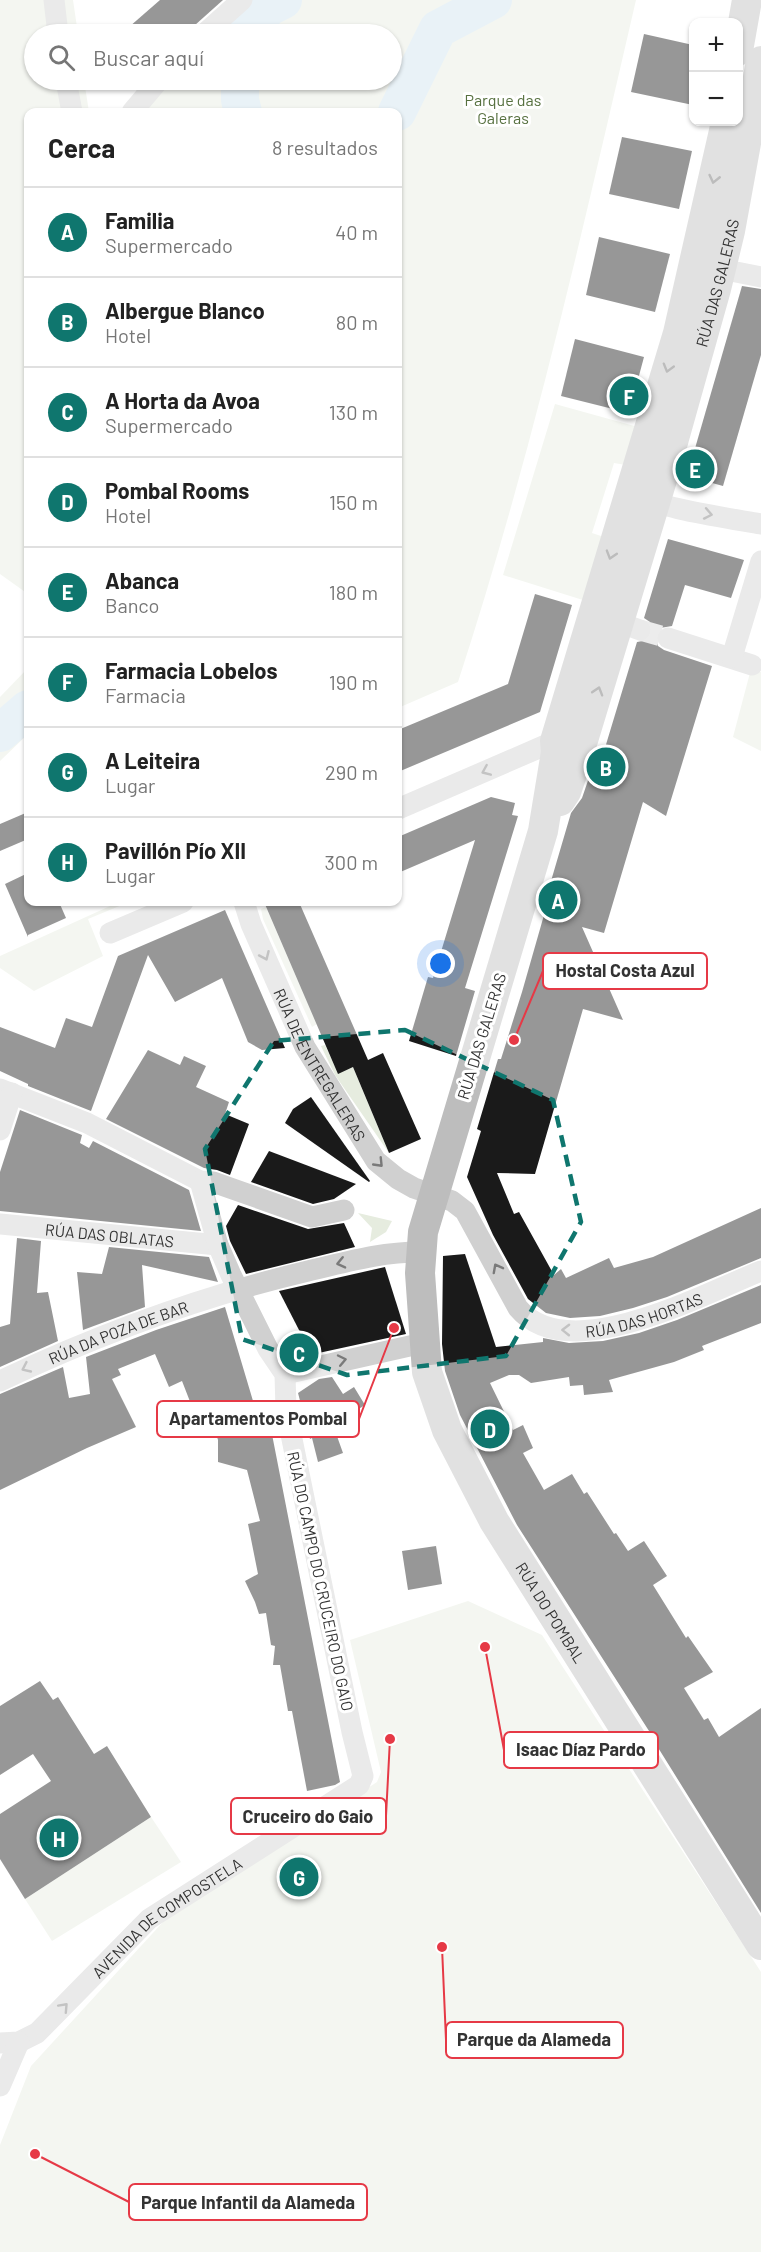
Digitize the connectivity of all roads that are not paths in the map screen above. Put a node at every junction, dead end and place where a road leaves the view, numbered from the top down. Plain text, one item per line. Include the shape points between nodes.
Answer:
1 (54, 0) edge
2 (242, 0) edge
3 (747, 0) edge
4 (743, 23) edge
5 (57, 24) edge
6 (215, 24) edge
7 (761, 61) edge
8 (68, 90) edge
9 (151, 90) edge
10 (71, 108) edge
11 (135, 108) edge
12 (725, 126) edge
13 (721, 269) junction
14 (761, 277) edge
15 (638, 469) junction
16 (655, 502) junction
17 (761, 524) edge
18 (761, 561) edge
19 (668, 638) tunnel mouth
20 (550, 747) junction
21 (402, 807) edge
22 (552, 812) junction
23 (174, 906) edge
24 (245, 906) edge
25 (110, 933) dead end
26 (6, 1091) edge
27 (0, 1130) edge
28 (200, 1181) junction
29 (443, 1198) junction
30 (344, 1210) dead end
31 (0, 1224) edge
32 (218, 1245) junction
33 (420, 1252) junction
34 (761, 1271) edge
35 (238, 1288) junction
36 (423, 1343) junction
37 (285, 1374) junction
38 (0, 1381) edge
39 (363, 1776) joint
40 (761, 1945) edge
41 (6, 2040) edge
42 (0, 2086) edge

1 - 5 street
2 - 6 street
3 - 4 main road
7 - 13 main road, RÚA DAS GALERAS
8 - 10 street
9 - 11 street
12 -> 15 main road, RÚA DAS GALERAS via 678,333
13 - 14 street
13 - 16 main road, RÚA DAS GALERAS
15 - 16 street, RÚA DAS GALERAS via 640,491
15 -> 20 main road, RÚA DAS GALERAS
16 -> 17 street
22 -> 16 main road, RÚA DAS GALERAS via 566,792 629,626
18 - 19 street via 742,661
20 -> 21 street
20 - 22 main road, RÚA DAS GALERAS
22 - 29 main road, RÚA DAS GALERAS
23 - 25 street
24 -> 29 street, RÚA DE ENTREGALERAS via 305,1047 376,1161 398,1179
26 - 27 street
26 - 28 street via 87,1123
28 - 30 street via 213,1182 312,1217
28 - 32 street
29 - 33 main road, RÚA DAS GALERAS via 423,1232
34 -> 29 street, RÚA DAS HORTAS via 634,1322 598,1330 548,1329 526,1318 465,1211
31 - 32 street, RÚA DAS OBLATAS
32 - 35 street
33 -> 35 street, RÚA DA POZA DE BAR via 384,1253
33 - 36 main road, RÚA DO POMBAL
35 - 37 street
35 -> 38 street, RÚA DA POZA DE BAR via 74,1347
37 -> 36 street
36 - 40 main road, RÚA DO POMBAL via 427,1372 440,1412 494,1521
37 - 39 street, RÚA DO CAMPO DO CRUCEIRO DO GAIO via 286,1410
41 -> 39 street, AVENIDA DE COMPOSTELA via 28,2038 45,2027 149,1919 359,1785
41 - 42 street, AVENIDA DE COMPOSTELA

